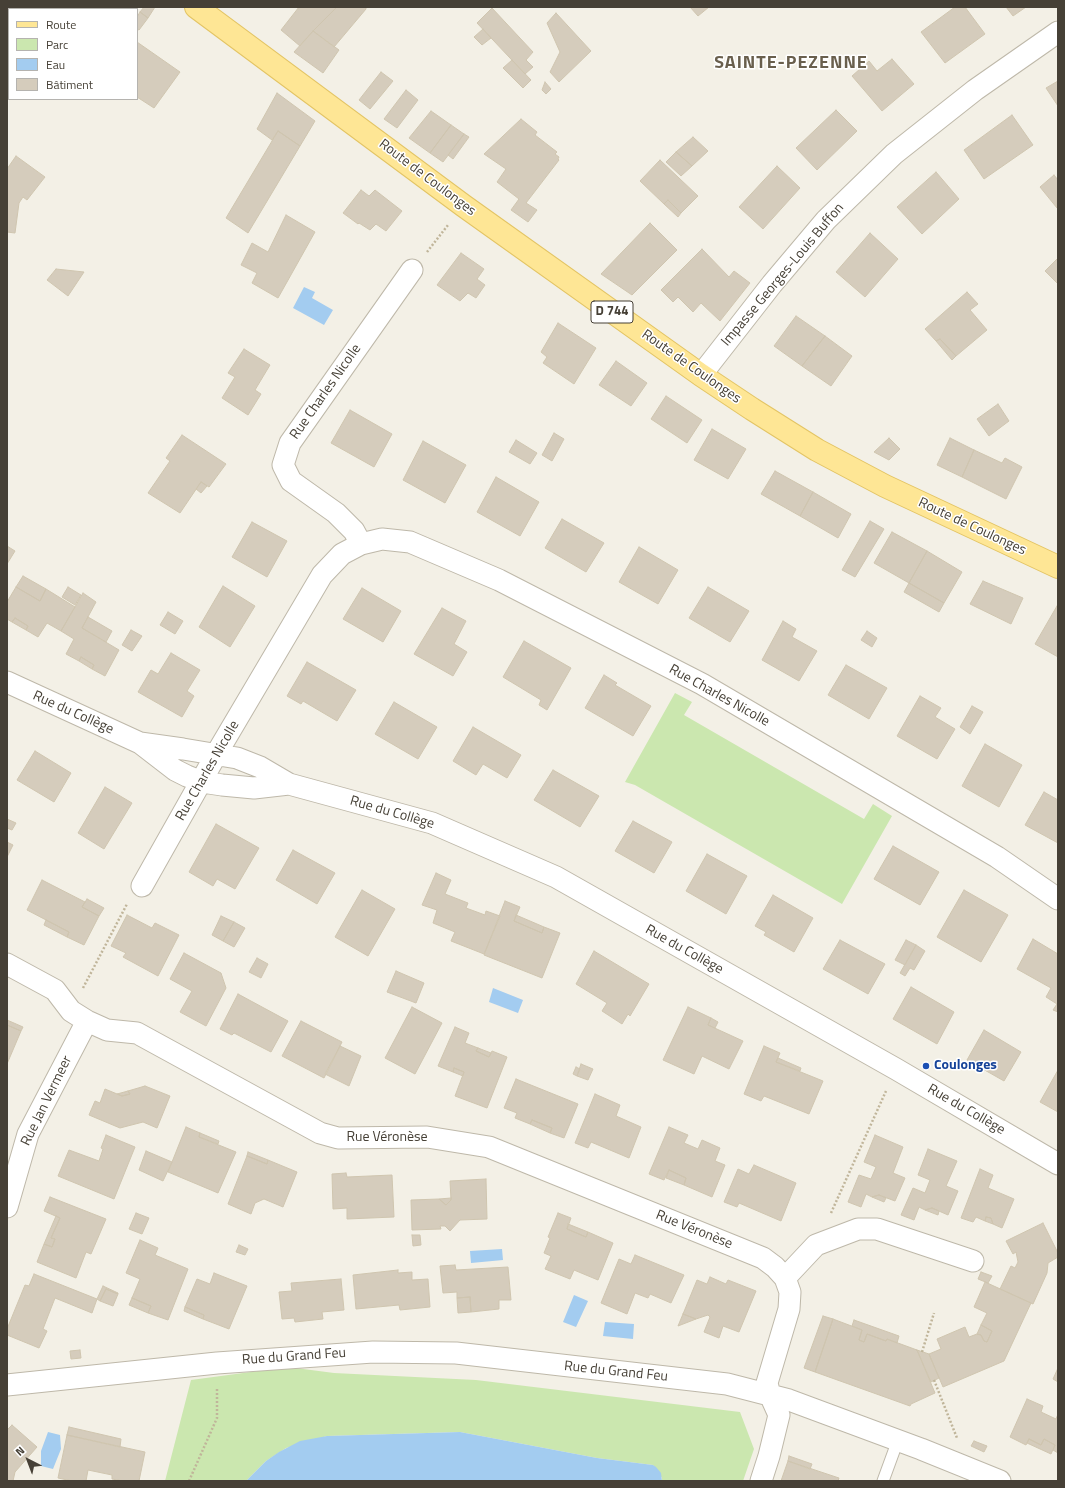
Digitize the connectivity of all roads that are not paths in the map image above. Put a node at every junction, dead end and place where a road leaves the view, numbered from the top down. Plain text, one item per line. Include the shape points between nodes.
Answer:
1 (196, 7) edge
2 (1058, 32) edge
3 (412, 270) road end
4 (701, 375) junction
5 (361, 544) junction
6 (1058, 567) edge
7 (7, 682) edge
8 (140, 743) junction
9 (217, 754) junction
10 (202, 782) junction
11 (289, 784) junction
12 (142, 886) road end
13 (1058, 899) edge
14 (7, 964) edge
15 (79, 1016) junction
16 (1058, 1164) edge
17 (7, 1207) edge
18 (973, 1261) dead end
19 (785, 1278) junction
20 (7, 1385) edge
21 (770, 1395) junction
22 (898, 1440) junction
23 (761, 1481) edge
24 (883, 1481) edge
25 (1000, 1481) edge

1 - 4 main road, Route de Coulonges / D 744 via 464,206
2 - 4 street, Impasse Georges-Louis Buffon via 975,90 877,170 826,220
3 - 5 street, Rue Charles Nicolle via 290,443 284,465 291,481 336,513 354,531
4 - 6 main road, Route de Coulonges / D 744 via 764,417 885,486
5 - 9 street, Rue Charles Nicolle via 342,554 322,575
5 - 13 street, Rue Charles Nicolle via 382,539 410,542 499,580 702,684 997,857
7 - 8 street, Rue du Collège
8 - 9 street, Rue du Collège
8 - 10 street, Rue du Collège via 175,770
9 - 10 street, Rue Charles Nicolle
9 - 11 street, Rue du Collège via 260,767
10 - 11 street, Rue du Collège via 254,788
10 - 12 street, Rue Charles Nicolle
11 - 16 street, Rue du Collège via 432,823 556,877 896,1069
14 - 15 street, Rue Véronèse via 55,990
15 - 17 street, Rue Jan Vermeer via 28,1134
15 - 19 street, Rue Véronèse via 107,1030 136,1033 320,1133 338,1138 428,1137 489,1147 763,1258
18 - 19 street via 876,1229 858,1229 816,1245
19 - 21 street via 790,1292 789,1309 767,1383
20 - 21 street, Rue du Grand Feu via 217,1362 373,1352 456,1353 727,1384
21 - 22 street, Rue du Grand Feu
21 - 23 street via 778,1415
22 - 24 lane
22 - 25 street, Rue du Grand Feu

